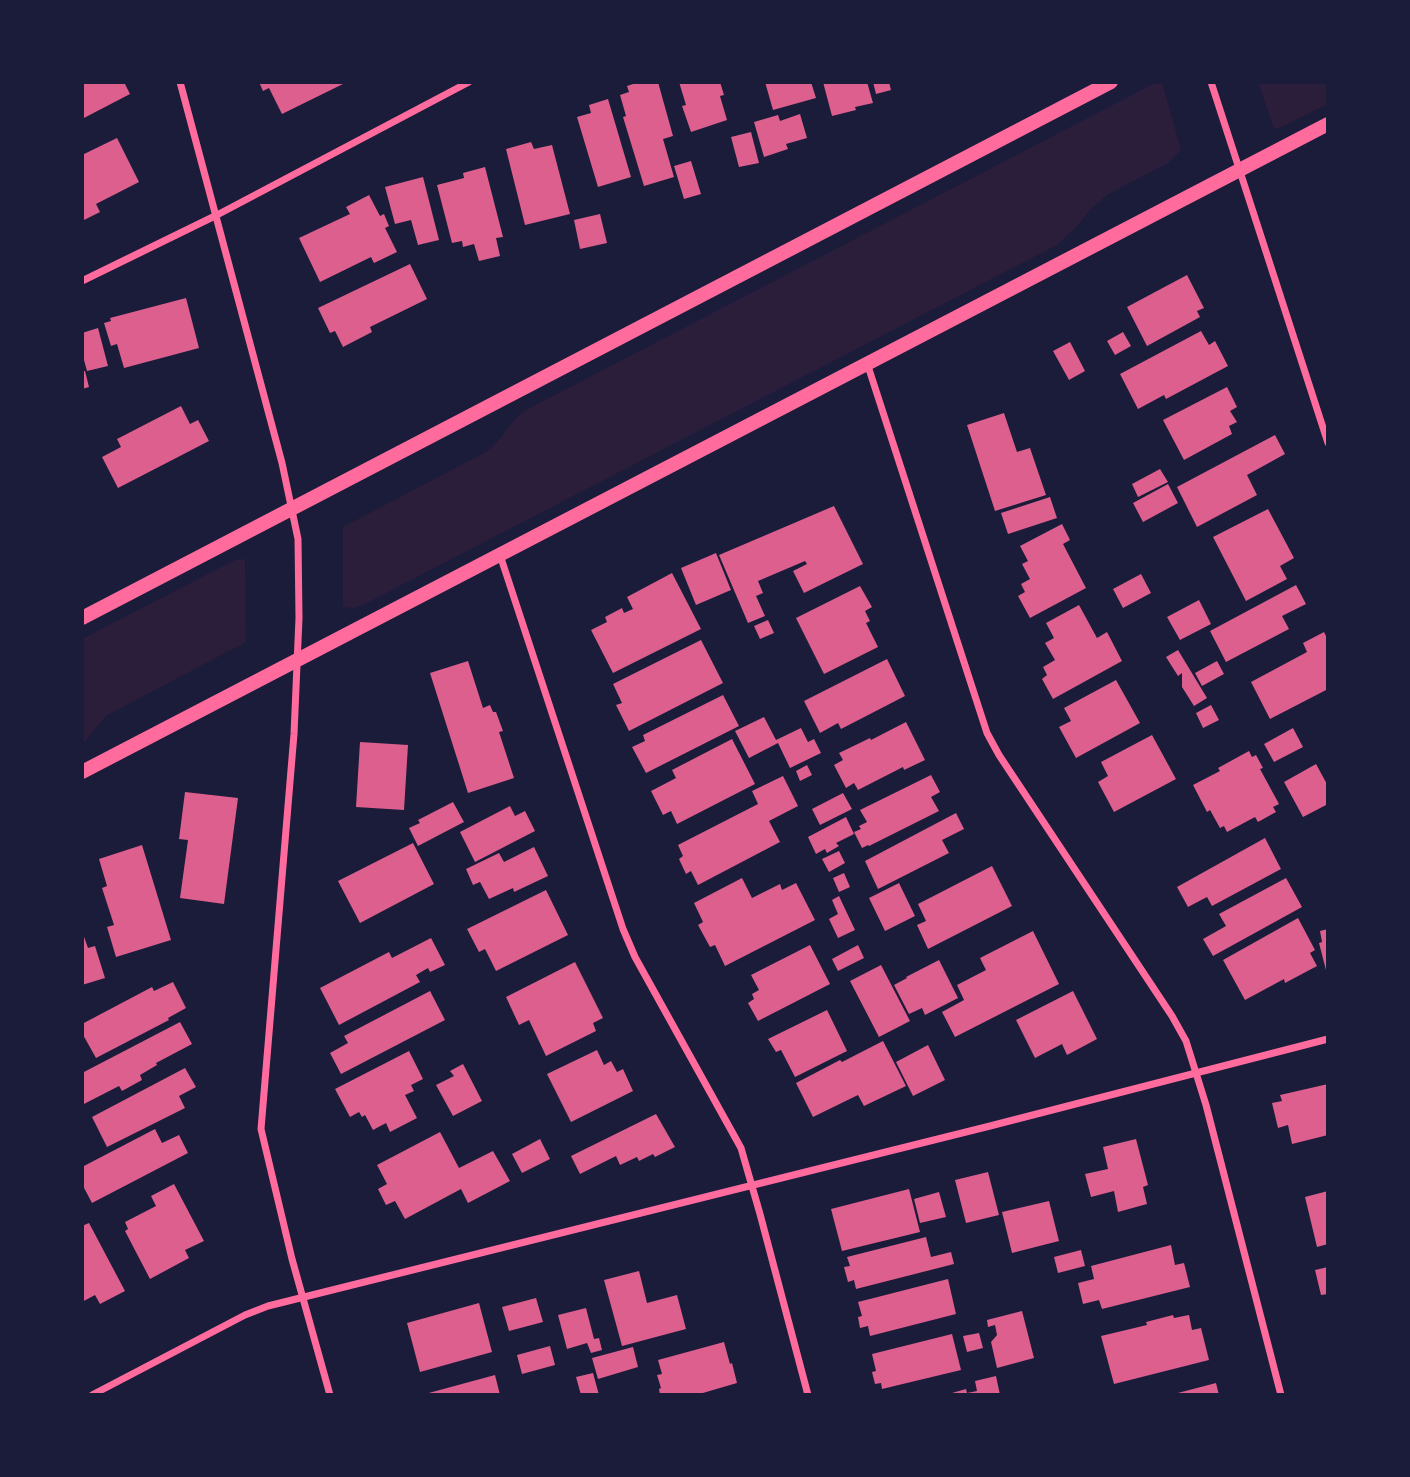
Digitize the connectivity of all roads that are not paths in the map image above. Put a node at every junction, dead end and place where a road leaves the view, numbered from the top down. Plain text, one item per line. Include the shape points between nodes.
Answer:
1 (180, 82) edge
2 (469, 82) edge
3 (1111, 82) edge
4 (1211, 82) edge
5 (1328, 124) edge
6 (1239, 170) junction
7 (217, 215) junction
8 (82, 281) edge
9 (867, 363) junction
10 (1328, 443) edge
11 (293, 509) junction
12 (500, 555) junction
13 (82, 618) edge
14 (298, 659) junction
15 (82, 772) edge
16 (1328, 1039) edge
17 (1196, 1073) junction
18 (752, 1186) junction
19 (303, 1297) junction
20 (92, 1395) edge
21 (330, 1395) edge
22 (808, 1395) edge
23 (1281, 1395) edge

1 - 7 street
2 - 7 street
3 - 11 main road
4 - 6 street
5 - 6 main road
6 - 9 main road
6 - 10 street
7 - 8 street
7 - 11 street
9 - 12 main road
9 - 17 street via 987,733 1172,1017
11 - 13 main road
11 - 14 street via 298,539
12 - 14 main road
12 - 18 street via 623,929 741,1148
14 - 15 main road
14 - 19 street via 261,1129
16 - 17 street
17 - 18 street
17 - 23 street
18 - 19 street
18 - 22 street
19 - 20 street via 245,1315
19 - 21 street

